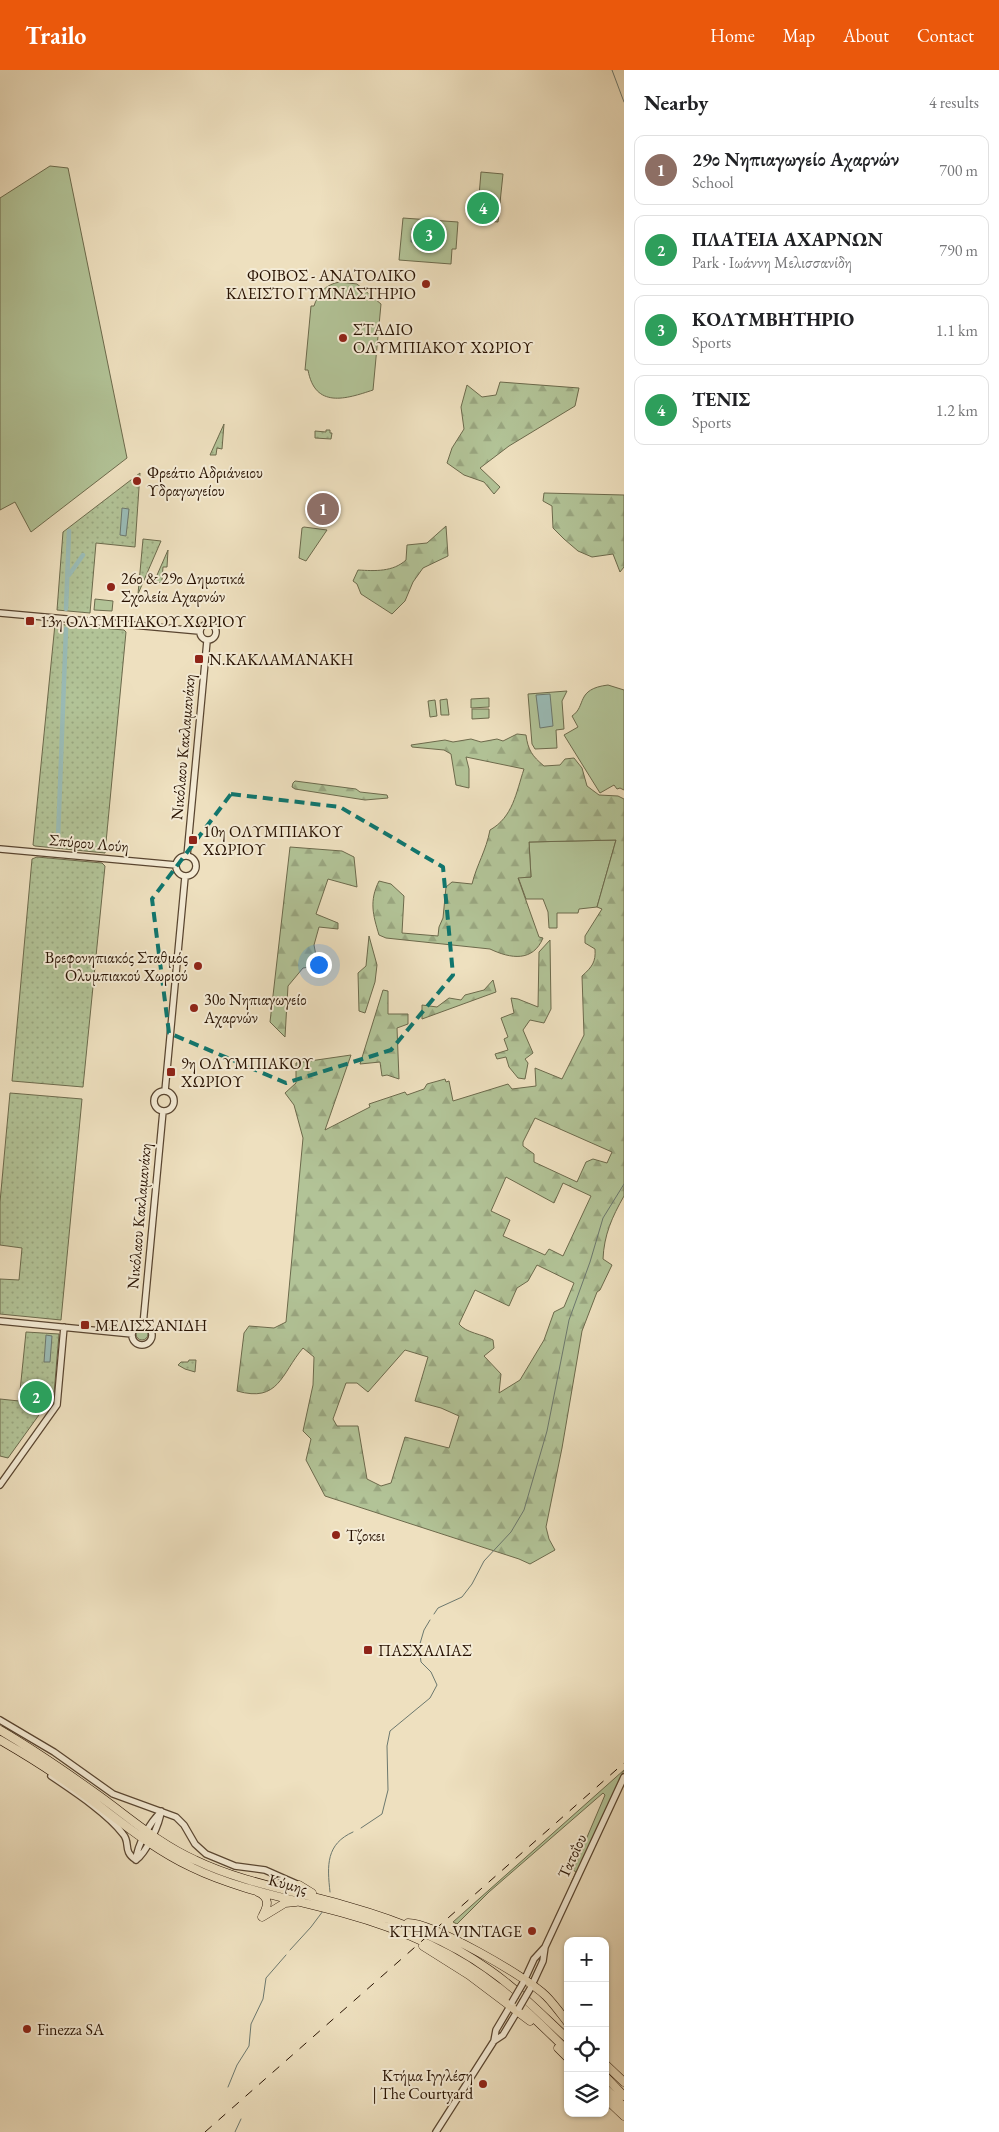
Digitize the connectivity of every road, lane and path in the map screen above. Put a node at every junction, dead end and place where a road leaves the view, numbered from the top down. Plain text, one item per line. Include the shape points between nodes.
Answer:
1 (0, 613) edge
2 (199, 631) junction
3 (207, 641) junction
4 (0, 849) edge
5 (187, 856) junction
6 (176, 865) junction
7 (185, 876) junction
8 (165, 1090) junction
9 (163, 1111) junction
10 (0, 1321) edge
11 (143, 1325) junction
12 (64, 1327) junction
13 (132, 1334) junction
14 (0, 1485) edge
15 (0, 1720) edge
16 (0, 1730) edge
17 (0, 1740) edge
18 (0, 1744) edge
19 (624, 1777) edge
20 (161, 1811) junction
21 (148, 1838) junction
22 (299, 1885) joint
23 (251, 1888) junction
24 (318, 1897) junction
25 (302, 1902) junction
26 (400, 1927) junction
27 (545, 1947) junction
28 (524, 1982) junction
29 (531, 1987) junction
30 (515, 2007) junction
31 (564, 2018) edge
32 (564, 2035) edge
33 (564, 2047) edge
34 (564, 2054) edge
35 (609, 2068) edge
36 (609, 2080) edge
37 (624, 2082) edge
38 (609, 2092) edge
39 (624, 2096) edge
40 (609, 2102) edge
41 (624, 2107) edge
42 (624, 2116) edge
43 (436, 2132) edge

1 - 2 street
2 - 3 street
2 - 3 street via 205,624 215,628 215,637
3 - 5 street, Νικόλαου Κακλαμανάκη
4 - 6 street, Σπύρου Λούη
5 - 6 street via 180,858
5 - 7 street via 196,867 191,875
6 - 7 street via 178,872
7 - 8 street
8 - 9 street via 154,1099 155,1105
8 - 9 street via 172,1094 174,1101 171,1108
9 - 11 street, Νικόλαου Κακλαμανάκη
10 - 12 street
11 - 13 street via 137,1326
11 - 13 street via 152,1332 148,1342 138,1344
12 - 13 street
12 - 14 street via 57,1405
15 - 20 street via 54,1752 112,1794
16 - 21 main road, Κύμης via 54,1763
17 - 21 main road, Κύμης via 49,1769
18 - 21 street via 91,1805 123,1834 128,1852 136,1860 141,1857
19 - 27 street, Τατοΐου
20 - 21 street via 160,1819
20 - 22 street via 180,1820 195,1844 206,1854 235,1866 265,1870
21 - 23 main road, Κύμης via 193,1868
21 - 24 main road, Κύμης via 216,1869
22 - 24 main road
23 - 25 main road, Κύμης
23 - 25 main road via 266,1899 262,1917 285,1904
24 - 26 main road, Κύμης
25 - 26 main road, Κύμης
26 - 28 main road via 416,1923 451,1937
26 - 30 main road
26 - 32 main road, Κύμης via 441,1941 488,1969
26 - 33 main road, Κύμης via 484,1976
27 - 28 street, Τατοΐου via 534,1959
27 - 29 street, Τατοΐου via 543,1961
28 - 29 main road
28 - 30 street, Τατοΐου, bridge
29 - 30 street, Τατοΐου, bridge
29 - 31 main road via 546,1996
30 - 34 main road
30 - 43 street, Τατοΐου via 496,2030 494,2041
35 - 37 main road
36 - 39 main road
38 - 41 main road
40 - 42 main road

